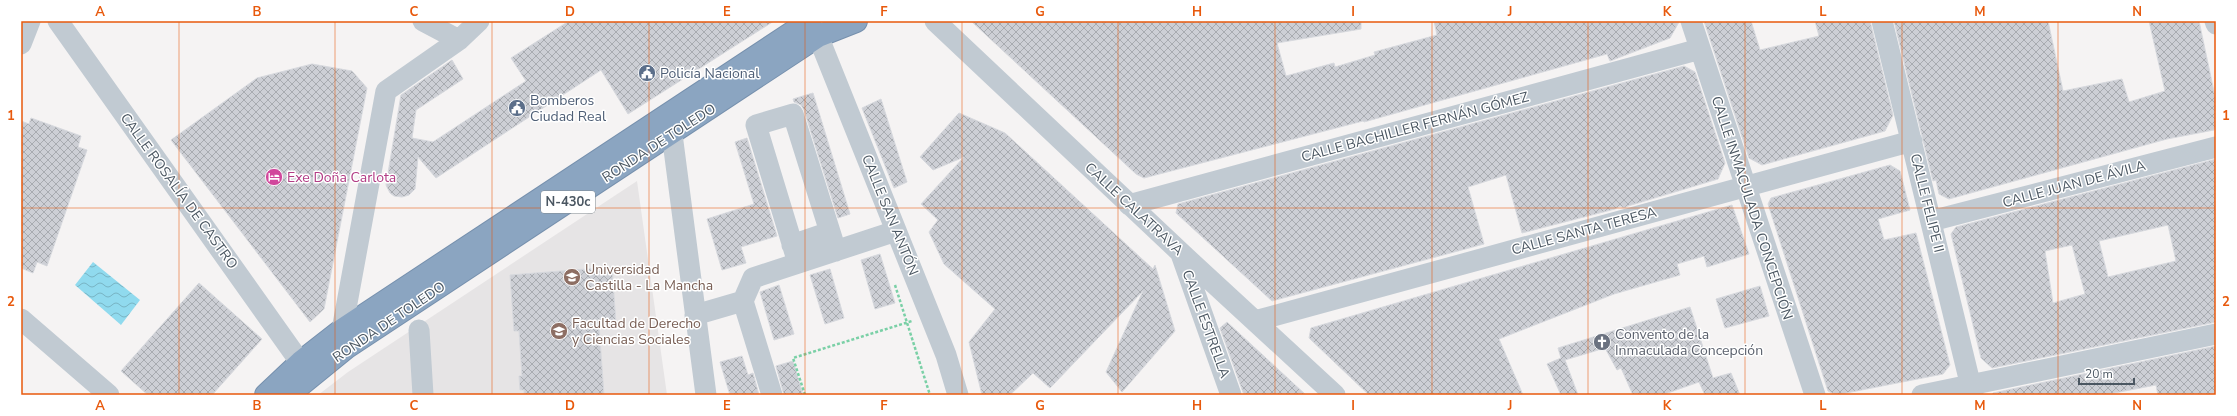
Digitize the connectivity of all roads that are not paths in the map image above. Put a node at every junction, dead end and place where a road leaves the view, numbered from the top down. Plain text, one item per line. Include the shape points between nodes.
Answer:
1 (30, 21) edge
2 (58, 21) edge
3 (423, 21) edge
4 (479, 21) edge
5 (856, 21) edge
6 (934, 21) edge
7 (1691, 21) edge
8 (1882, 21) edge
9 (2215, 21) edge
10 (2216, 24) edge
11 (816, 26) edge
12 (459, 40) junction
13 (21, 44) edge
14 (1700, 50) junction
15 (672, 134) junction
16 (1912, 141) junction
17 (2216, 147) edge
18 (1744, 187) junction
19 (1129, 205) junction
20 (1931, 221) junction
21 (896, 231) junction
22 (833, 241) junction
23 (1180, 252) junction
24 (795, 254) junction
25 (743, 301) junction
26 (695, 316) junction
27 (21, 319) edge
28 (1255, 321) junction
29 (419, 330) dead end
30 (2216, 334) edge
31 (344, 338) junction
32 (306, 369) junction
33 (1973, 390) edge
34 (109, 395) edge
35 (266, 395) edge
36 (288, 395) edge
37 (423, 395) edge
38 (706, 395) edge
39 (772, 395) edge
40 (958, 395) edge
41 (1231, 395) edge
42 (1335, 395) edge
43 (1815, 395) edge
44 (1922, 395) edge

1 - 13 street
2 - 32 street, CALLE ROSALÍA DE CASTRO
3 - 12 street
4 - 12 street
5 - 11 highway, RONDA DE TOLEDO / N-430c
6 - 19 street, CALLE CALATRAVA
7 - 14 street, CALLE INMACULADA CONCEPCIÓN
8 - 16 street, CALLE FELIPE II
9 - 10 street
11 - 15 highway, RONDA DE TOLEDO / N-430c
11 - 21 street, CALLE SAN ANTÓN
11 - 31 highway, RONDA DE TOLEDO / N-430c
12 - 31 street via 386,91
14 - 18 street, CALLE INMACULADA CONCEPCIÓN
14 - 19 street, CALLE BACHILLER FERNÁN GÓMEZ
15 - 26 street
15 - 31 highway, RONDA DE TOLEDO / N-430c
16 - 18 street, CALLE SANTA TERESA
16 - 20 street, CALLE FELIPE II
17 - 20 street, CALLE JUAN DE ÁVILA
18 - 28 street, CALLE SANTA TERESA
18 - 43 street, CALLE INMACULADA CONCEPCIÓN
19 - 23 street, CALLE CALATRAVA
20 - 33 street, CALLE FELIPE II
21 - 22 street
21 - 40 street, CALLE SAN ANTÓN via 946,355
22 - 24 street
22 - 24 street via 793,114 756,125
23 - 28 street, CALLE CALATRAVA
23 - 41 street, CALLE ESTRELLA
24 - 25 street via 753,278
25 - 26 street
25 - 39 street
26 - 38 street
27 - 34 street
28 - 42 street, CALLE CALATRAVA
29 - 37 street
30 - 33 street
31 - 32 highway, RONDA DE TOLEDO / N-430c
32 - 35 highway, RONDA DE TOLEDO / N-430c
32 - 36 highway, RONDA DE TOLEDO / N-430c
33 - 44 street

